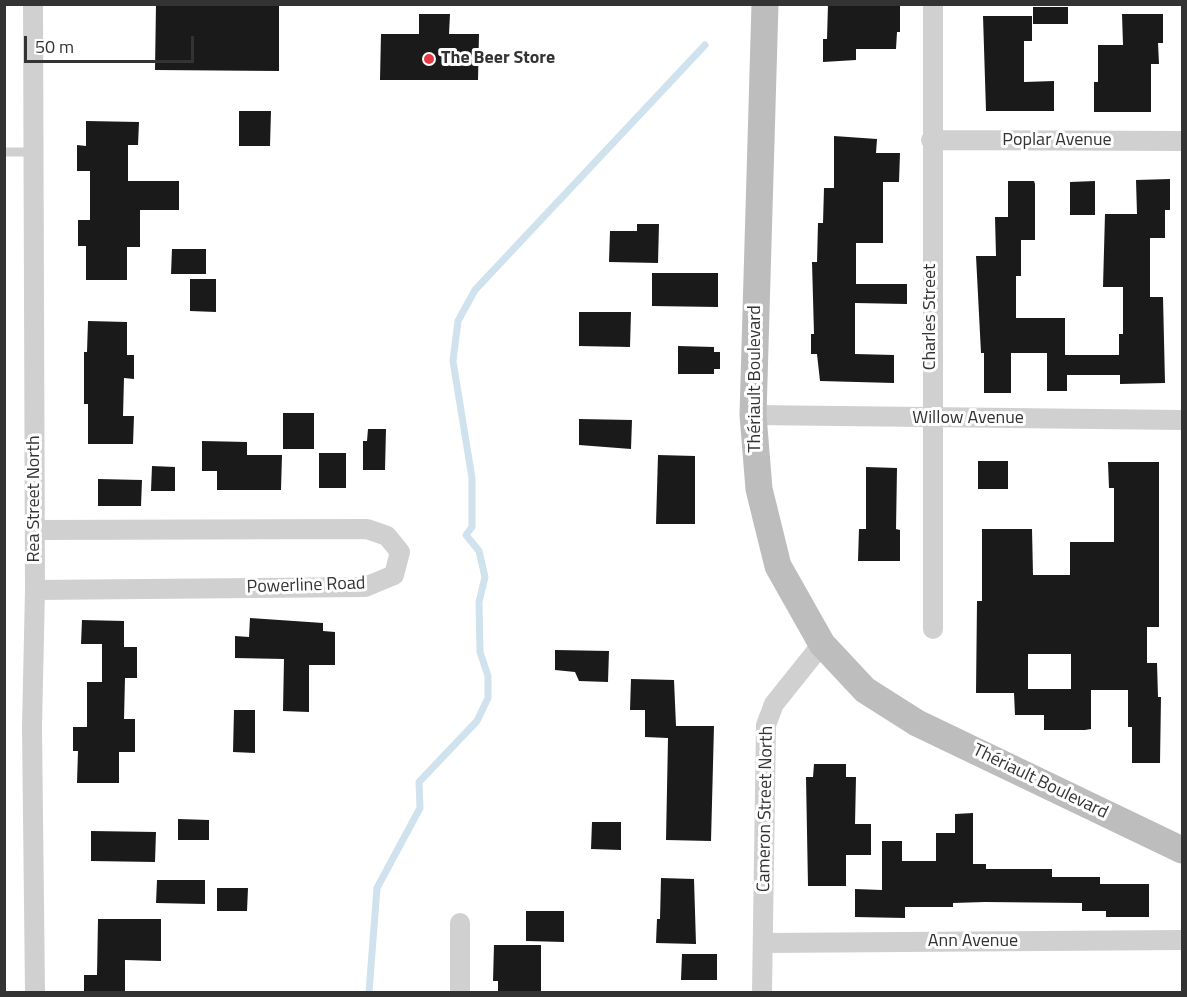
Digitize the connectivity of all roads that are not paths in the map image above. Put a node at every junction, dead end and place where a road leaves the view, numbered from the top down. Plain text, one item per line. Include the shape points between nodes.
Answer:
1 (33, 4) edge
2 (765, 4) edge
3 (933, 4) edge
4 (931, 140) junction
5 (1182, 141) edge
6 (4, 152) edge
7 (34, 152) junction
8 (753, 415) junction
9 (932, 419) junction
10 (1182, 420) edge
11 (35, 530) junction
12 (35, 590) junction
13 (933, 629) dead end
14 (822, 644) junction
15 (1182, 850) edge
16 (460, 923) dead end
17 (1182, 940) edge
18 (764, 943) junction
19 (35, 993) edge
20 (460, 993) edge
21 (762, 993) edge

1 - 7 street, Rea Street North
2 - 8 main road, Thériault Boulevard
3 - 4 street, Charles Street
4 - 5 street, Poplar Avenue
4 - 9 street, Charles Street
6 - 7 lane
7 - 11 street, Rea Street North
8 - 9 street, Willow Avenue
8 - 14 main road, Thériault Boulevard via 759,489 778,566
9 - 10 street, Willow Avenue
9 - 13 street, Charles Street
11 - 12 street, Rea Street North
11 - 12 street, Powerline Road via 367,529 387,536 400,552 394,575 365,587
12 - 19 street, Rea Street North
14 - 15 main road, Thériault Boulevard via 865,690 917,723
14 - 18 street, Cameron Street North via 774,704 766,725
16 - 20 street
17 - 18 street, Ann Avenue
18 - 21 street, Cameron Street North

